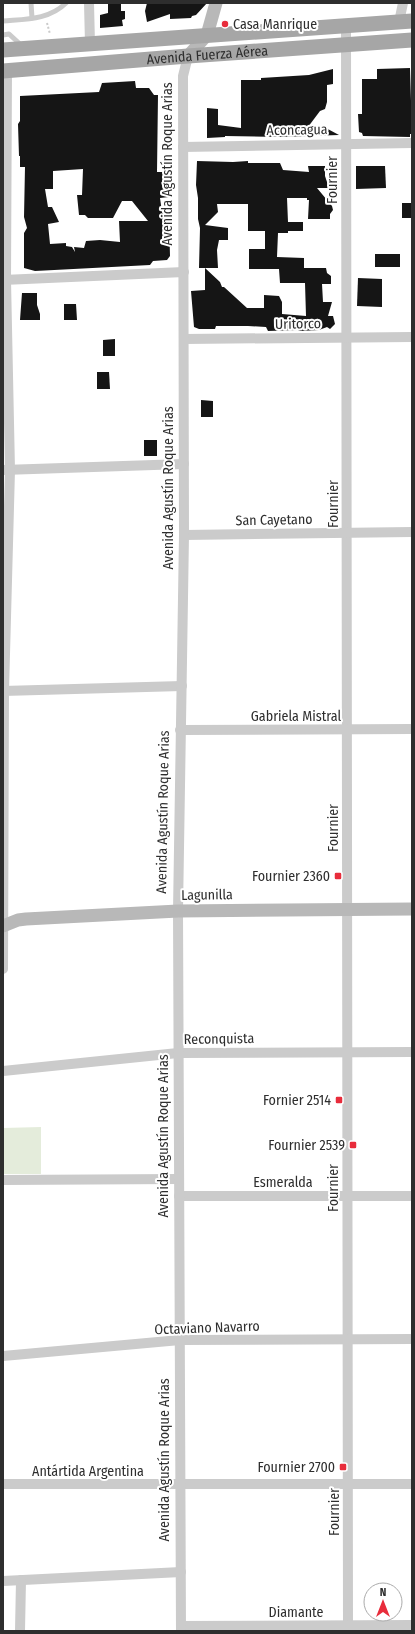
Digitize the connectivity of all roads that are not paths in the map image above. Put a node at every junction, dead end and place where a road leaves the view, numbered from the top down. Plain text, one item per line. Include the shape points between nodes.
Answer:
1 (31, 3) edge
2 (66, 3) edge
3 (89, 3) edge
4 (216, 3) edge
5 (403, 3) edge
6 (32, 18) junction
7 (3, 21) edge
8 (406, 21) edge
9 (346, 26) junction
10 (3, 35) edge
11 (207, 35) junction
12 (412, 40) edge
13 (90, 44) junction
14 (346, 46) junction
15 (25, 49) junction
16 (3, 50) edge
17 (188, 56) junction
18 (5, 71) edge
19 (412, 143) edge
20 (346, 144) junction
21 (183, 147) junction
22 (184, 272) junction
23 (5, 280) edge
24 (346, 337) junction
25 (412, 337) edge
26 (184, 339) junction
27 (184, 464) junction
28 (6, 470) edge
29 (347, 532) junction
30 (412, 532) edge
31 (184, 535) junction
32 (182, 686) junction
33 (4, 691) edge
34 (347, 729) junction
35 (412, 729) edge
36 (180, 730) junction
37 (347, 909) junction
38 (412, 909) edge
39 (178, 911) junction
40 (3, 926) edge
41 (3, 969) edge
42 (347, 1052) junction
43 (412, 1052) edge
44 (178, 1053) junction
45 (3, 1071) edge
46 (179, 1179) junction
47 (3, 1180) edge
48 (179, 1196) junction
49 (347, 1196) junction
50 (412, 1196) edge
51 (412, 1339) edge
52 (180, 1340) junction
53 (347, 1340) junction
54 (3, 1356) edge
55 (3, 1484) edge
56 (348, 1484) junction
57 (412, 1484) edge
58 (180, 1485) junction
59 (181, 1572) junction
60 (21, 1580) junction
61 (3, 1581) edge
62 (412, 1625) edge
63 (348, 1628) edge
64 (181, 1629) edge
65 (20, 1631) edge

1 - 6 lane
2 - 6 lane via 46,16
3 - 13 street
4 - 11 main road, Avenida Agustín Roque Arias
5 - 8 street
6 - 7 lane
8 - 9 main road, Avenida Fuerza Aérea
9 - 11 main road, Avenida Fuerza Aérea
9 - 14 street, Fournier
10 - 15 lane via 9,34
11 - 13 main road, Avenida Fuerza Aérea
11 - 17 main road, Avenida Agustín Roque Arias
12 - 14 main road, Avenida Fuerza Aérea
13 - 15 main road, Avenida Fuerza Aérea
14 - 17 main road, Avenida Fuerza Aérea
14 - 20 street, Fournier
15 - 16 main road, Avenida Fuerza Aérea
17 - 18 main road, Avenida Fuerza Aérea
17 - 21 street, Avenida Agustín Roque Arias via 183,76
18 - 23 street
19 - 20 street, Aconcagua
20 - 21 street, Aconcagua
20 - 24 street, Fournier
21 - 22 street, Avenida Agustín Roque Arias
22 - 23 street
22 - 26 street, Avenida Agustín Roque Arias
23 - 28 street
24 - 25 street, Uritorco
24 - 26 street, Uritorco
24 - 29 street, Fournier
26 - 27 street, Avenida Agustín Roque Arias
27 - 28 street
27 - 31 street, Avenida Agustín Roque Arias
28 - 33 street
29 - 30 street, San Cayetano
29 - 31 street, San Cayetano
29 - 34 street, Fournier
31 - 32 street, Avenida Agustín Roque Arias
32 - 33 street
32 - 36 street, Avenida Agustín Roque Arias
33 - 40 street
34 - 35 street, Gabriela Mistral
34 - 36 street, Gabriela Mistral
34 - 37 street, Fournier
36 - 39 street, Avenida Agustín Roque Arias
37 - 38 main road, Lagunilla
37 - 39 main road, Lagunilla
37 - 42 street, Fournier
39 - 40 main road, Lagunilla via 26,919
39 - 44 street, Avenida Agustín Roque Arias
40 - 41 street
42 - 43 street, Reconquista
42 - 44 street, Reconquista
42 - 49 street, Fournier
44 - 45 street, Reconquista
44 - 46 street, Avenida Agustín Roque Arias
46 - 47 street
46 - 48 street, Avenida Agustín Roque Arias
48 - 49 street, Esmeralda
48 - 52 street, Avenida Agustín Roque Arias
49 - 50 street, Esmeralda
49 - 53 street, Fournier
51 - 53 street, Octaviano Navarro
52 - 53 street, Octaviano Navarro
52 - 54 street, Octaviano Navarro
52 - 58 street, Avenida Agustín Roque Arias
53 - 56 street, Fournier
55 - 58 street, Antártida Argentina
56 - 57 street, Antártida Argentina
56 - 58 street, Antártida Argentina
56 - 63 street, Fournier
58 - 59 street, Avenida Agustín Roque Arias
59 - 60 street
59 - 64 street, Avenida Agustín Roque Arias
60 - 61 street
60 - 65 street
62 - 63 street, Diamante
63 - 64 street, Diamante

